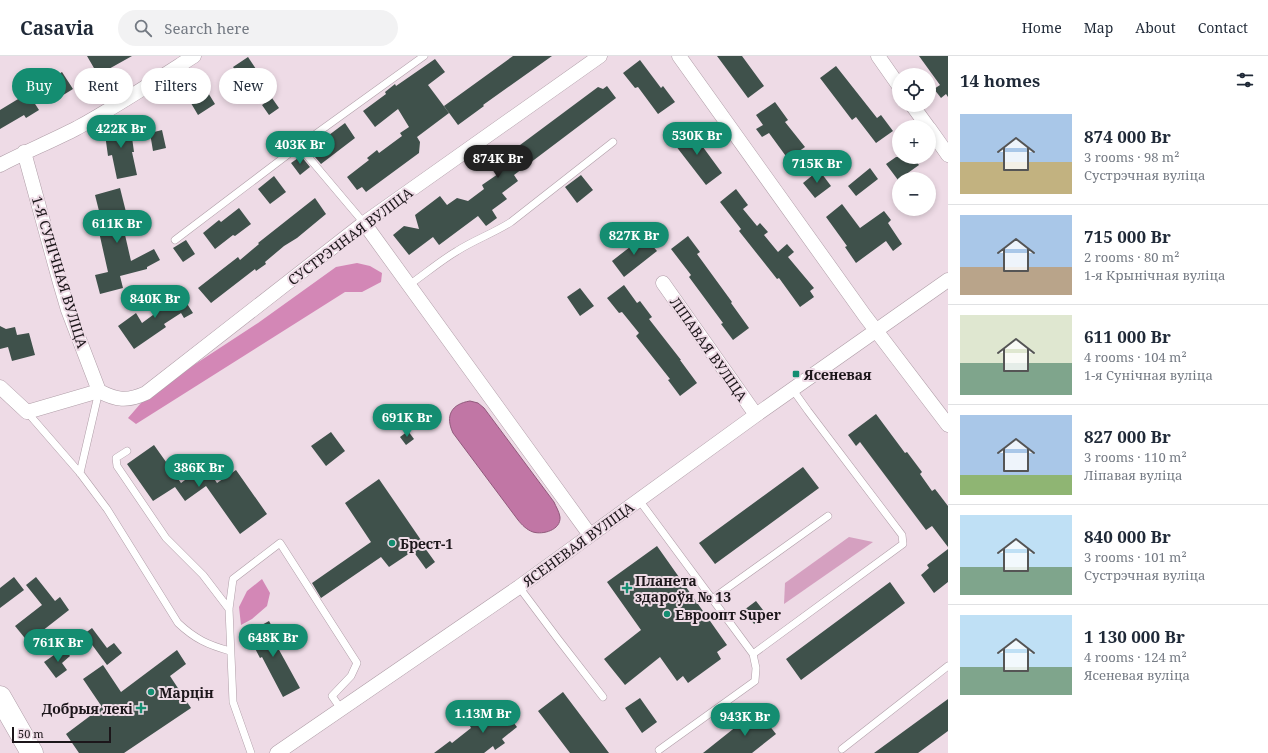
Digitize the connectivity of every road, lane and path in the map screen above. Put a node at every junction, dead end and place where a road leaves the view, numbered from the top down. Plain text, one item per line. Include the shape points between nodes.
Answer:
1 (194, 56) edge
2 (424, 56) edge
3 (600, 56) edge
4 (680, 56) edge
5 (878, 56) edge
6 (892, 76) edge
7 (936, 138) edge
8 (613, 142) dead end
9 (299, 146) junction
10 (24, 152) junction
11 (948, 155) edge
12 (0, 165) edge
13 (364, 223) junction
14 (176, 240) dead end
15 (948, 280) edge
16 (663, 283) dead end
17 (409, 285) junction
18 (876, 331) junction
19 (0, 387) edge
20 (793, 390) junction
21 (98, 391) junction
22 (27, 412) junction
23 (756, 415) junction
24 (948, 425) edge
25 (127, 451) dead end
26 (80, 473) junction
27 (639, 500) junction
28 (828, 516) dead end
29 (590, 534) junction
30 (520, 587) junction
31 (712, 599) junction
32 (229, 609) junction
33 (230, 651) junction
34 (753, 654) junction
35 (948, 666) edge
36 (603, 696) dead end
37 (0, 697) edge
38 (341, 709) junction
39 (842, 749) dead end
40 (658, 750) dead end
41 (32, 753) edge
42 (252, 753) edge
43 (277, 753) edge

1 - 10 street via 75,129
2 - 9 lane
3 - 13 street, СУСТРЭЧНАЯ ВУЛІЦА
4 - 18 street
5 - 6 street
7 - 11 street
8 - 17 lane via 511,222 456,251
9 - 13 lane
9 - 14 lane
10 - 12 street
10 - 21 street, 1-Я СУНІЧНАЯ ВУЛІЦА via 62,290
13 - 17 street
13 - 21 street, СУСТРЭЧНАЯ ВУЛІЦА via 146,393 120,400
15 - 18 street, ЯСЕНЕВАЯ ВУЛІЦА
16 - 23 street, ЛІПАВАЯ ВУЛІЦА
17 - 29 street
18 - 20 street, ЯСЕНЕВАЯ ВУЛІЦА
18 - 24 street
19 - 22 street
20 - 23 street, ЯСЕНЕВАЯ ВУЛІЦА
20 - 34 lane via 902,535 903,544
21 - 22 street
21 - 26 lane
22 - 26 lane
23 - 27 street, ЯСЕНЕВАЯ ВУЛІЦА
25 - 32 lane via 116,458 117,466 166,538 203,575
26 - 33 lane via 119,528 178,623 201,641
27 - 29 street, ЯСЕНЕВАЯ ВУЛІЦА
27 - 31 lane
28 - 31 lane
29 - 30 street, ЯСЕНЕВАЯ ВУЛІЦА
30 - 36 lane
30 - 38 street, ЯСЕНЕВАЯ ВУЛІЦА
31 - 34 lane
32 - 33 lane
32 - 38 lane via 233,579 280,543 357,663 352,676 332,696
33 - 42 lane via 232,702
34 - 40 lane via 755,681
35 - 39 lane
37 - 41 main road
38 - 43 street, ЯСЕНЕВАЯ ВУЛІЦА

